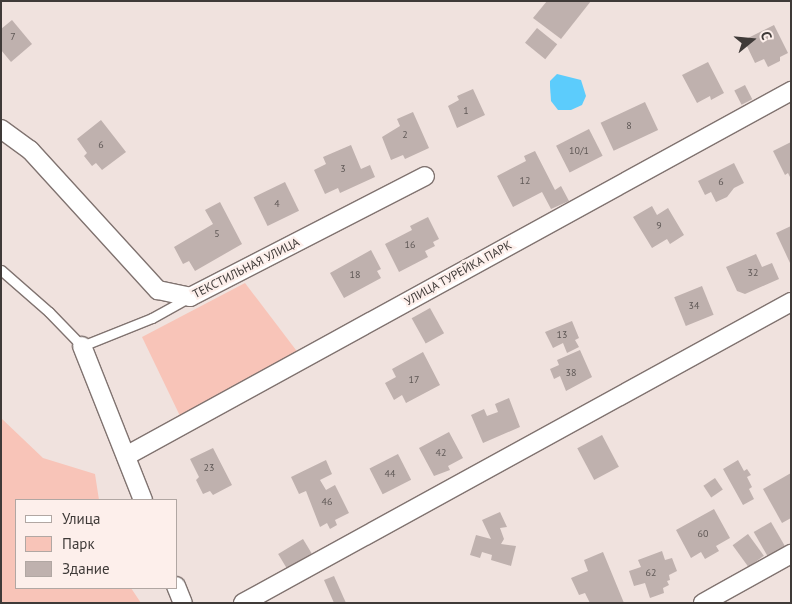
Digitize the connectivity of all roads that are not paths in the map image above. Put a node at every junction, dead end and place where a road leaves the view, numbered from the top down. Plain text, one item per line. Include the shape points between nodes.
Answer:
1 (791, 91) edge
2 (1, 129) edge
3 (425, 176) dead end
4 (1, 270) edge
5 (190, 297) junction
6 (791, 302) edge
7 (82, 346) junction
8 (126, 456) junction
9 (143, 499) edge
10 (791, 554) edge
11 (177, 589) edge
12 (183, 603) edge
13 (243, 603) edge
14 (703, 603) edge

1 - 8 street, УЛИЦА ТУРЕЙКА ПАРК
2 - 5 street, ТЕКСТИЛЬНАЯ УЛИЦА via 30,150 158,290
3 - 5 street, ТЕКСТИЛЬНАЯ УЛИЦА
4 - 7 lane
5 - 7 lane via 152,318
6 - 13 street
7 - 8 street
8 - 9 street
10 - 14 street
11 - 12 street

